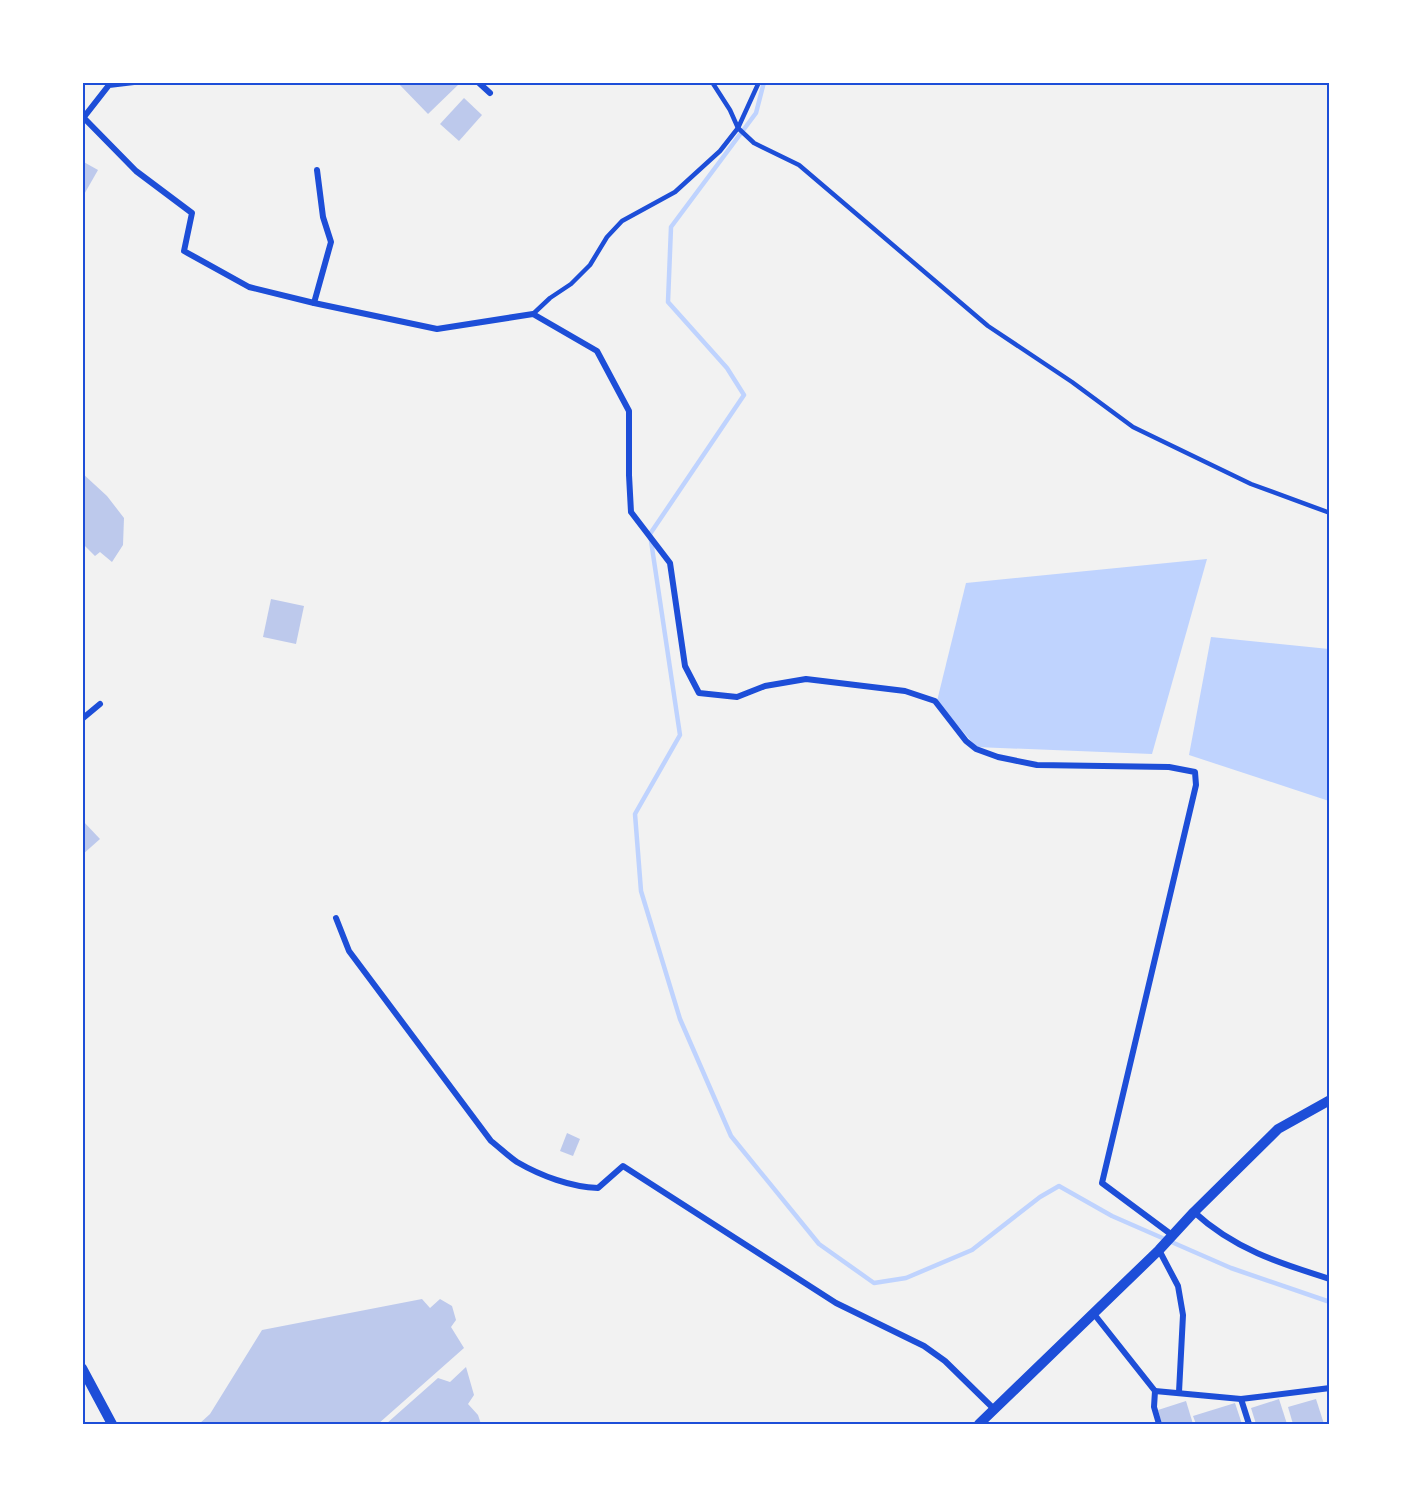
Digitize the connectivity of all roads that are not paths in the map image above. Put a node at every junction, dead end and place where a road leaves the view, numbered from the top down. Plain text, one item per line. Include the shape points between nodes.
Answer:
1 (134, 82) edge
2 (478, 82) edge
3 (712, 82) edge
4 (759, 82) edge
5 (490, 93) dead end
6 (83, 116) edge
7 (738, 128) junction
8 (317, 170) dead end
9 (314, 303) junction
10 (533, 314) junction
11 (1329, 513) edge
12 (100, 704) dead end
13 (82, 718) edge
14 (336, 918) dead end
15 (1329, 1100) edge
16 (1194, 1212) junction
17 (1172, 1235) junction
18 (1159, 1250) junction
19 (1329, 1279) edge
20 (1094, 1314) junction
21 (82, 1368) edge
22 (1329, 1388) edge
23 (1155, 1391) junction
24 (1179, 1392) junction
25 (1241, 1399) junction
26 (994, 1409) junction
27 (112, 1425) edge
28 (979, 1425) edge
29 (1160, 1425) edge
30 (1249, 1425) edge

1 - 6 street via 109,85
2 - 5 street
3 - 7 lane
4 - 7 lane
6 - 9 street via 136,171 192,213 184,251 249,287
7 - 10 lane via 720,151 675,192 622,221 590,265
7 - 11 lane via 754,143 799,165 988,326 1133,427 1251,484
8 - 9 street via 323,217 331,242
9 - 10 street via 437,329
10 - 17 street via 597,351 629,411 632,512 670,563 685,666 699,693 737,697 765,686 806,680 905,691 935,701 966,741 998,757 1036,765 1169,767 1195,772 1196,785 1102,1183
12 - 13 street
14 - 26 street via 349,951 491,1141 517,1161 558,1180 598,1188 623,1166 836,1303 924,1346
15 - 16 street via 1278,1129
16 - 17 street
16 - 19 street via 1209,1226 1263,1257
17 - 18 street
18 - 20 street
18 - 24 street via 1178,1286 1183,1315
20 - 23 street
20 - 26 street
21 - 27 street
22 - 25 street
23 - 24 street
23 - 29 street via 1154,1407
24 - 25 street
25 - 30 street
26 - 28 street

